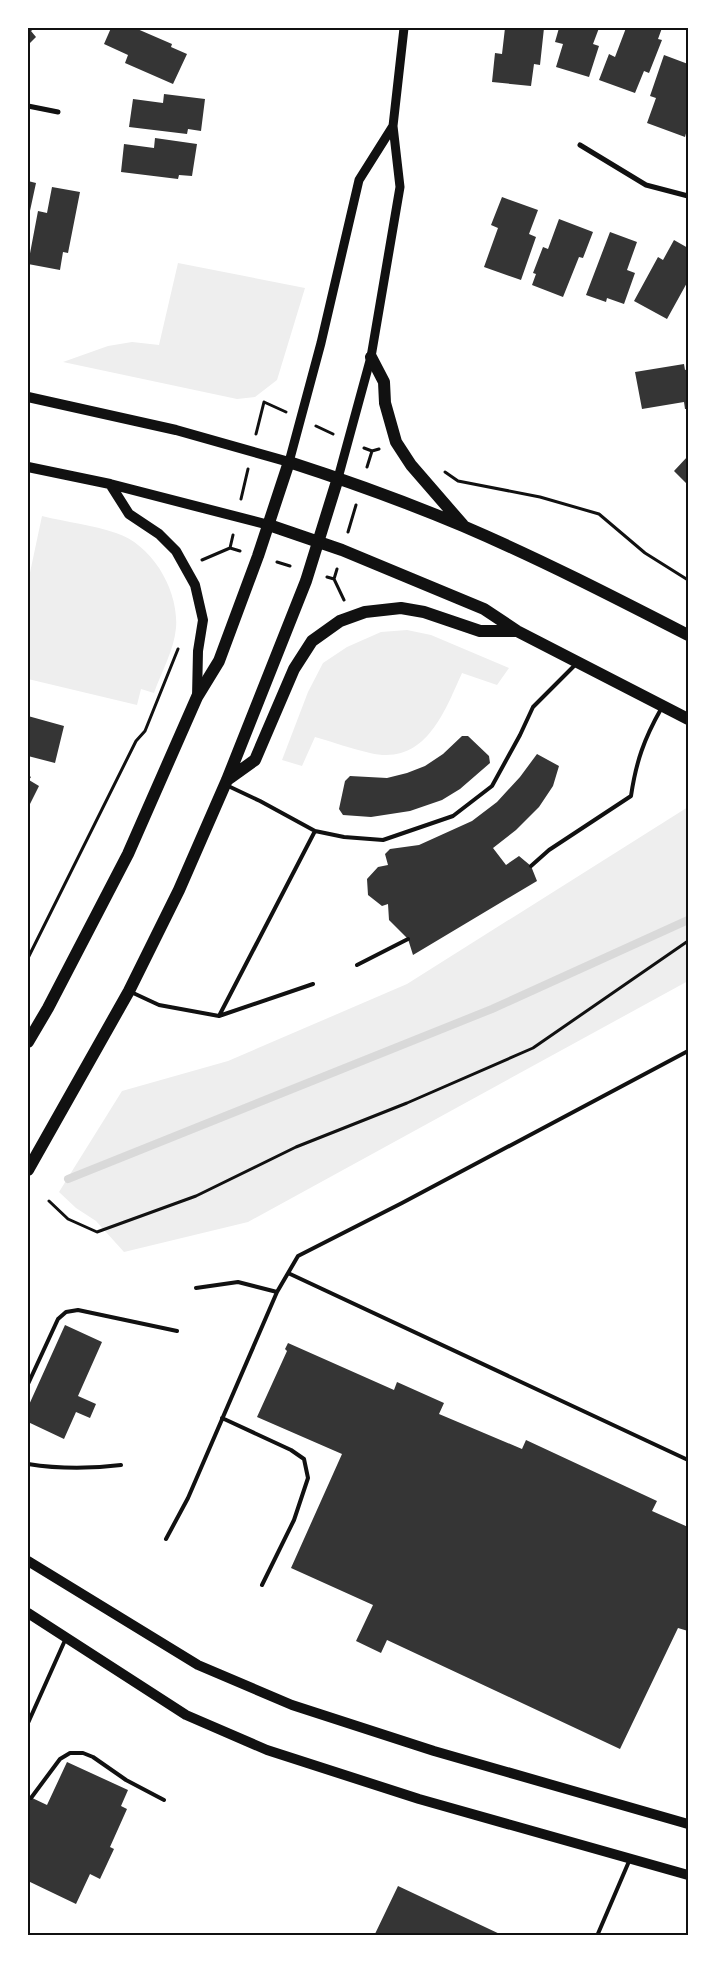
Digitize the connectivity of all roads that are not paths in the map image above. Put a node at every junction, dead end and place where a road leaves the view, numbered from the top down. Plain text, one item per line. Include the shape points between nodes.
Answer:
1 (404, 28) edge
2 (28, 106) edge
3 (58, 112) dead end
4 (393, 126) junction
5 (580, 145) dead end
6 (688, 196) edge
7 (371, 357) junction
8 (28, 398) edge
9 (289, 462) junction
10 (28, 466) edge
11 (338, 478) junction
12 (110, 484) junction
13 (268, 525) junction
14 (465, 527) junction
15 (320, 541) junction
16 (518, 631) junction
17 (688, 635) edge
18 (578, 662) junction
19 (197, 696) junction
20 (663, 706) junction
21 (688, 719) edge
22 (226, 782) junction
23 (315, 831) junction
24 (531, 866) dead end
25 (408, 939) dead end
26 (357, 965) dead end
27 (312, 984) dead end
28 (129, 991) junction
29 (218, 1016) junction
30 (28, 1042) edge
31 (688, 1051) edge
32 (28, 1170) edge
33 (288, 1273) junction
34 (196, 1288) dead end
35 (278, 1292) junction
36 (177, 1331) dead end
37 (28, 1384) edge
38 (222, 1418) junction
39 (688, 1460) edge
40 (28, 1464) edge
41 (121, 1465) dead end
42 (166, 1539) dead end
43 (28, 1561) edge
44 (262, 1586) dead end
45 (28, 1613) edge
46 (67, 1638) junction
47 (28, 1723) edge
48 (31, 1798) dead end
49 (164, 1800) dead end
50 (688, 1824) edge
51 (630, 1859) junction
52 (688, 1875) edge
53 (598, 1936) edge

1 - 4 street
2 - 3 street
4 - 7 street via 400,187
4 - 9 street via 359,180
5 - 6 street via 646,185
7 - 11 street
7 - 14 main road via 384,382 385,403 396,442 411,465
8 - 9 main road via 57,402
9 - 11 main road
9 - 13 main road
10 - 12 main road
11 - 14 main road
11 - 15 main road
12 - 13 main road
12 - 19 main road via 129,514 159,534 176,552 195,585 203,620 198,651
13 - 15 main road
13 - 19 main road via 219,661
14 - 17 main road via 554,567
15 - 16 main road via 484,609
15 - 22 main road
16 - 18 main road
16 - 22 main road via 480,632 424,612 400,608 365,612 340,621 312,641 294,669 255,760
18 - 20 main road
18 - 23 lane via 532,707 492,786 453,816 383,840
19 - 30 main road via 128,854
20 - 21 main road
20 - 24 lane via 636,762 631,796 549,850
22 - 23 lane
22 - 28 main road via 179,890
23 - 29 lane
25 - 26 lane
27 - 29 lane
28 - 29 lane via 159,1005
28 - 32 main road
31 - 33 lane via 298,1256
33 - 35 lane
33 - 39 lane
34 - 35 lane via 238,1282
35 - 38 lane
36 - 37 lane via 78,1310 66,1312 58,1318
38 - 42 lane via 188,1498
38 - 44 lane via 304,1459 308,1478 294,1520
40 - 41 lane via 86,1468
43 - 50 main road via 198,1665 292,1705 434,1751
45 - 46 main road
46 - 47 lane
46 - 51 main road via 186,1715 267,1750 419,1799
48 - 49 lane via 60,1759 70,1753 83,1753
51 - 52 main road
51 - 53 lane

